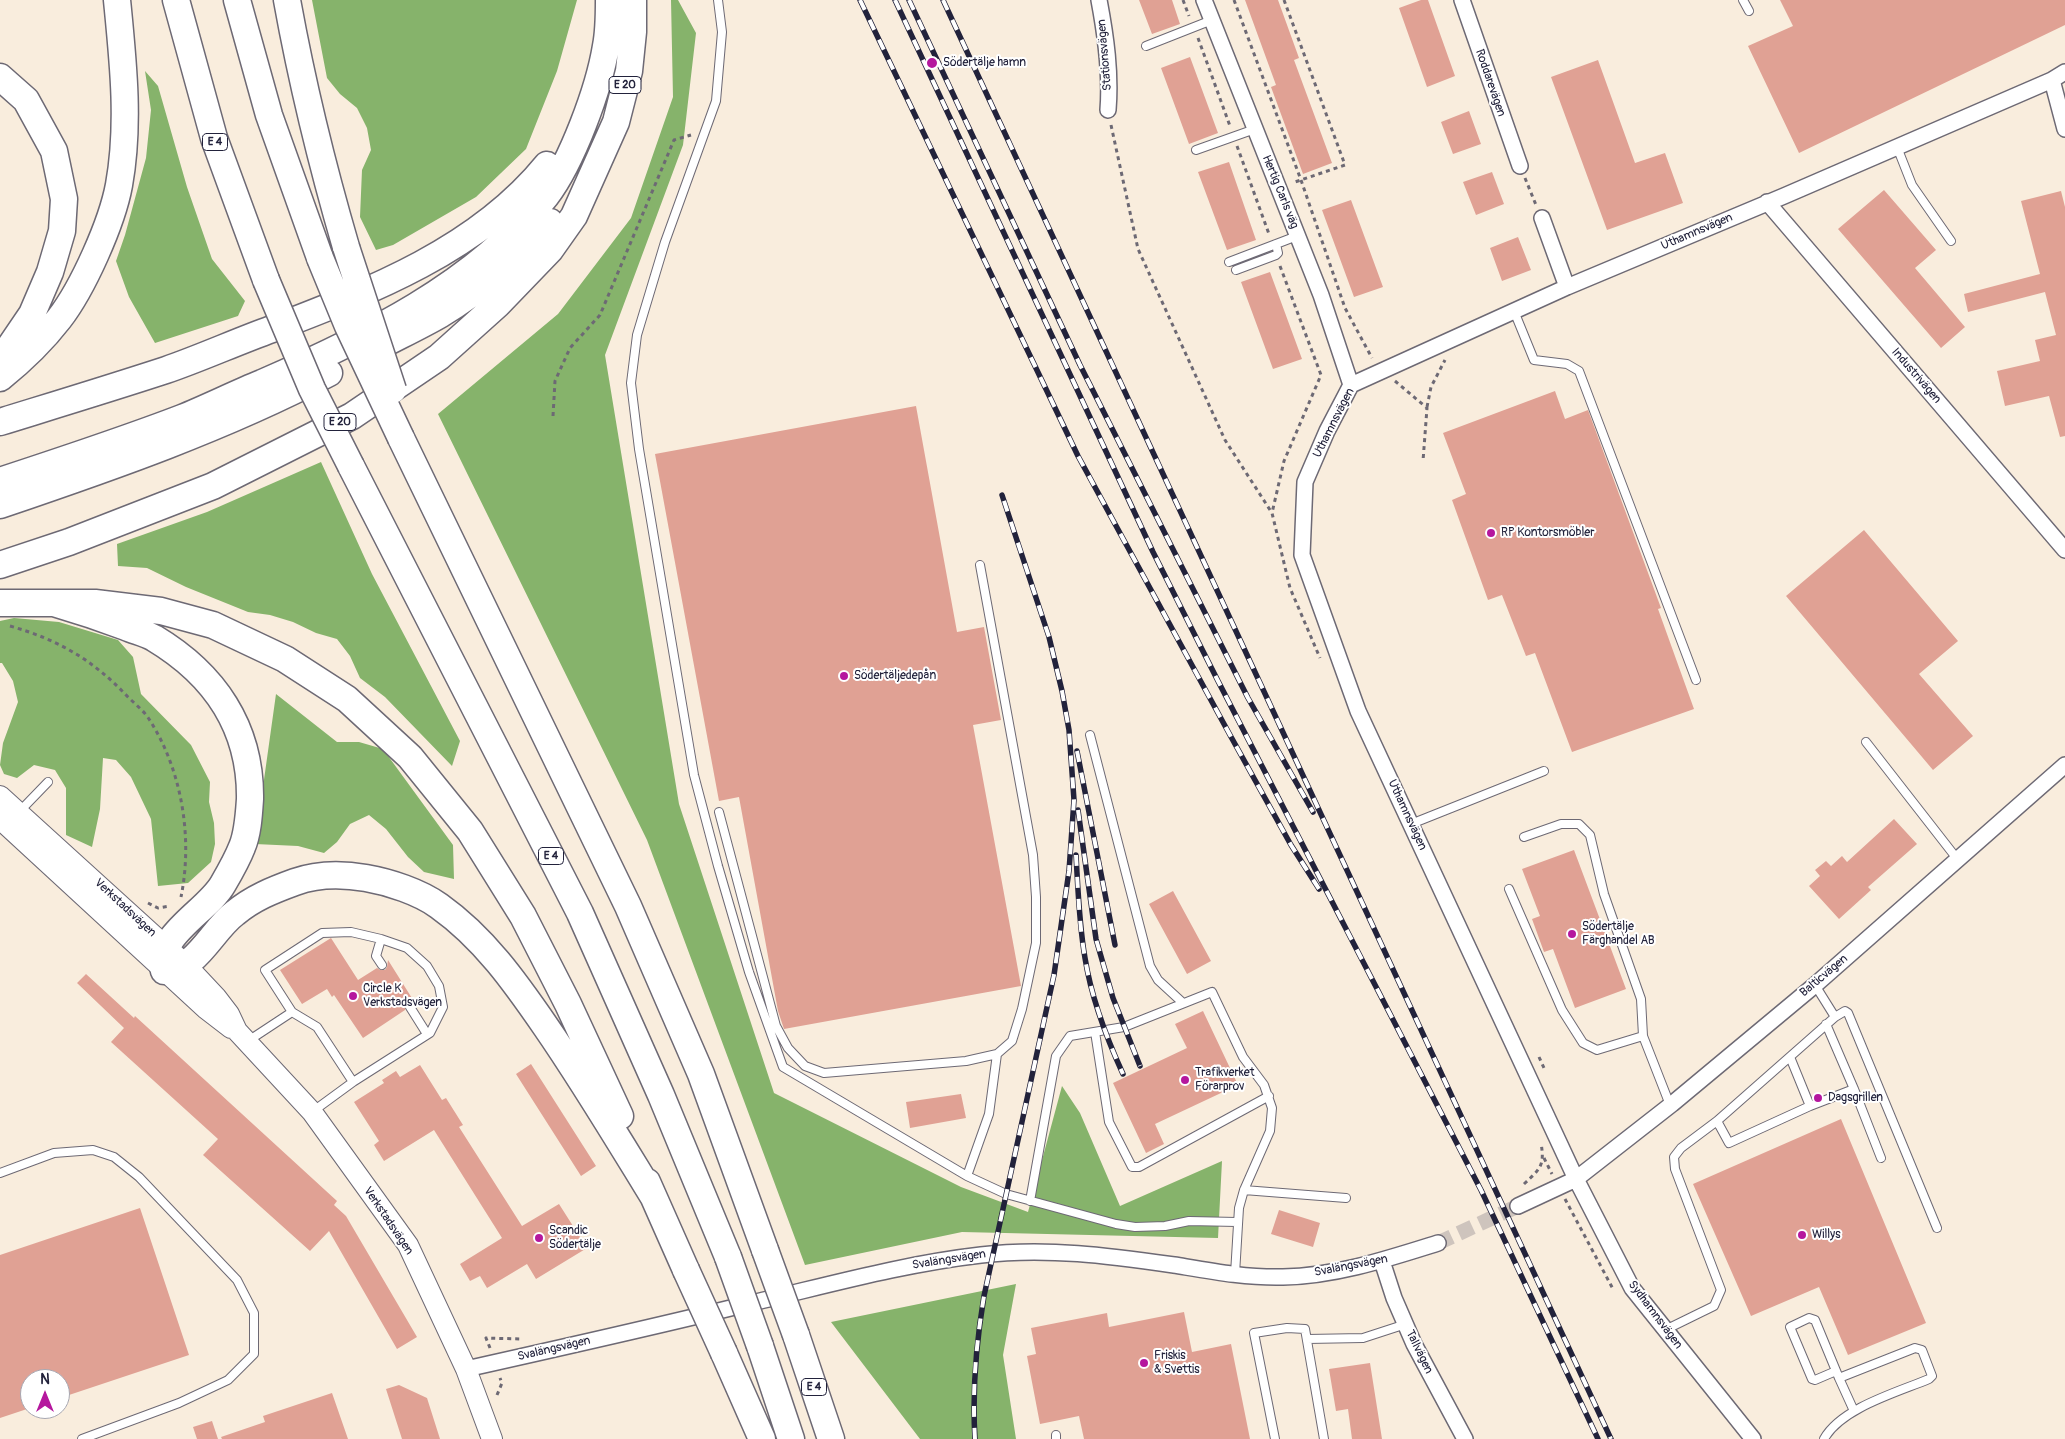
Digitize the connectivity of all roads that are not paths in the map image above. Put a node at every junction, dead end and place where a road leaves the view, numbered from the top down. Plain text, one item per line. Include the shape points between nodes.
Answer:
1 (117, 0) edge
2 (176, 0) edge
3 (237, 0) edge
4 (287, 0) edge
5 (609, 0) edge
6 (633, 0) edge
7 (718, 0) edge
8 (1099, 0) edge
9 (1204, 0) edge
10 (1462, 0) edge
11 (1743, 0) edge
12 (1749, 11) dead end
13 (1212, 20) junction
14 (1146, 46) dead end
15 (2058, 76) edge
16 (0, 77) edge
17 (1108, 110) road end
18 (586, 114) junction
19 (1255, 129) junction
20 (2065, 129) edge
21 (1897, 147) junction
22 (1196, 150) dead end
23 (597, 166) junction
24 (1520, 166) road end
25 (1767, 202) junction
26 (1542, 218) road end
27 (1298, 236) junction
28 (1951, 241) dead end
29 (1274, 245) junction
30 (1229, 262) dead end
31 (1236, 270) dead end
32 (1567, 286) junction
33 (1514, 311) junction
34 (0, 361) edge
35 (0, 378) edge
36 (1351, 385) junction
37 (0, 422) edge
38 (403, 436) junction
39 (0, 481) edge
40 (0, 505) edge
41 (2065, 550) edge
42 (0, 565) edge
43 (980, 565) dead end
44 (54, 603) junction
45 (5, 615) edge
46 (1696, 680) dead end
47 (1090, 735) dead end
48 (1866, 742) dead end
49 (2065, 765) edge
50 (1544, 771) dead end
51 (48, 782) dead end
52 (0, 796) edge
53 (719, 812) dead end
54 (9, 816) edge
55 (1410, 824) junction
56 (1524, 837) dead end
57 (1958, 860) junction
58 (1509, 889) dead end
59 (381, 939) junction
60 (172, 961) junction
61 (382, 965) dead end
62 (1815, 984) junction
63 (1183, 1003) junction
64 (410, 1007) dead end
65 (292, 1012) junction
66 (1835, 1017) junction
67 (1826, 1024) junction
68 (1095, 1032) junction
69 (428, 1034) junction
70 (1643, 1036) junction
71 (242, 1037) junction
72 (997, 1054) junction
73 (1790, 1057) junction
74 (353, 1082) junction
75 (1854, 1089) junction
76 (1269, 1096) junction
77 (1670, 1105) junction
78 (1810, 1106) junction
79 (312, 1112) junction
80 (1718, 1121) junction
81 (1881, 1158) dead end
82 (0, 1173) edge
83 (967, 1176) junction
84 (1576, 1179) junction
85 (1244, 1190) junction
86 (653, 1196) junction
87 (1346, 1198) dead end
88 (1030, 1202) junction
89 (1518, 1206) tunnel mouth
90 (1237, 1222) junction
91 (1937, 1228) dead end
92 (1438, 1242) tunnel mouth
93 (1382, 1261) junction
94 (1235, 1274) junction
95 (1406, 1324) junction
96 (1665, 1330) junction
97 (1307, 1339) junction
98 (466, 1368) junction
99 (1837, 1374) junction
100 (1854, 1411) junction
101 (82, 1439) edge
102 (492, 1439) edge
103 (762, 1439) edge
104 (791, 1439) edge
105 (831, 1439) edge
106 (1275, 1439) edge
107 (1324, 1439) edge
108 (1465, 1439) edge
109 (1753, 1439) edge
110 (1824, 1439) edge

1 - 35 highway via 124,69 124,134 119,186 86,275 59,319 21,361
2 - 104 highway, E 4, bridge via 214,138 266,280 312,389 580,913 661,1095 728,1258
3 - 38 highway, E 4, bridge via 269,115 320,258 348,326
4 - 38 highway, bridge via 298,63 323,166
5 - 18 highway via 607,45
6 - 23 highway, E 20 via 629,71 616,122
7 - 83 lane via 722,32 716,101 665,242 637,335 631,383 639,449 694,775 749,972 784,1067
8 - 17 street, Stationsvägen via 1110,85
9 - 13 street, Hertig Carls väg
10 - 24 street, Roddarevägen
11 - 12 lane
13 - 14 lane
13 - 19 street, Hertig Carls väg
15 - 20 street
15 - 21 street, Uthamnsvägen
16 - 34 highway via 26,100 54,150 64,199 62,231 50,272 32,314
18 - 37 highway via 527,190 423,264 349,299 168,369
18 - 39 highway via 568,161 546,196 473,267 433,296 327,354 181,418
19 - 22 lane
19 - 27 street, Hertig Carls väg
21 - 25 street, Uthamnsvägen
21 - 28 lane via 1912,185
23 - 40 highway via 531,243 442,314 276,401 188,438
23 - 42 highway, E 20 via 574,216 550,250 439,358 352,416 213,486
25 - 32 street, Uthamnsvägen
25 - 41 street, Industrivägen
26 - 32 street
27 - 29 lane
27 - 36 street, Hertig Carls väg
29 - 30 lane
29 - 31 lane via 1278,253 1276,256
32 - 33 street, Uthamnsvägen
33 - 36 street, Uthamnsvägen
33 - 46 lane via 1534,360 1567,364 1579,371
36 - 55 street, Uthamnsvägen via 1305,482 1302,555 1358,711
38 - 105 highway, E 4, bridge via 421,481 628,906 701,1074
43 - 72 lane via 1033,855 1036,897 1036,943 1022,1009 1012,1041
44 - 45 highway
44 - 60 highway via 85,611 152,638 192,665 222,699 241,736 250,775 250,810 243,846 222,887
44 - 86 highway via 95,603 160,611 213,625 285,659 347,699 410,757 470,831 524,916 611,1095
47 - 63 lane via 1150,966 1158,980
48 - 57 lane
49 - 57 street, Balticvägen
50 - 55 lane
51 - 54 lane
52 - 54 main road, Verkstadsvägen
53 - 72 lane via 776,1026 788,1048 805,1066 824,1073 966,1061
54 - 60 main road, Verkstadsvägen
55 - 84 street, Uthamnsvägen
56 - 70 lane via 1561,824 1579,824 1590,835 1604,894 1641,999
57 - 62 street, Balticvägen
58 - 70 lane via 1562,1010 1583,1044 1597,1050
59 - 61 lane via 376,956
59 - 65 lane via 350,932 322,933 265,970
59 - 69 lane via 407,948 426,966 439,986 443,1006
60 - 71 main road, Verkstadsvägen via 216,997
60 - 86 highway via 267,892 308,877 350,875 391,882 438,905 479,940 514,980 577,1071
62 - 66 lane
62 - 77 street, Balticvägen
63 - 68 lane via 1124,1027
63 - 76 lane via 1212,992 1243,1057
64 - 69 lane
65 - 71 lane
65 - 74 lane via 317,1027
66 - 67 lane
66 - 91 lane via 1845,1011 1848,1013
67 - 73 lane
67 - 75 lane
68 - 76 lane via 1109,1122 1132,1168 1140,1167
68 - 88 lane via 1070,1036 1056,1056
69 - 74 lane
70 - 77 lane
71 - 79 main road, Verkstadsvägen
72 - 83 lane via 989,1114
73 - 78 lane
73 - 80 lane
74 - 79 lane
75 - 78 lane
75 - 81 lane
76 - 85 lane via 1272,1108 1270,1130
77 - 84 street, Balticvägen
78 - 80 lane via 1729,1142
79 - 98 main road, Verkstadsvägen via 408,1245
80 - 96 lane via 1681,1148 1674,1157 1675,1169 1721,1290 1714,1306
82 - 101 lane via 54,1153 93,1150 114,1157 139,1176 237,1280 254,1314 254,1354 228,1380 179,1404
83 - 88 lane
84 - 89 street
84 - 96 street, Sydhamnsvägen via 1632,1288
85 - 87 lane
85 - 90 lane
86 - 103 highway, bridge
88 - 90 lane via 1135,1227 1189,1221
90 - 94 lane
92 - 93 street, Svalängsvägen
93 - 94 street, Svalängsvägen via 1330,1272 1283,1277
93 - 95 street, Tallvägen
94 - 98 street, Svalängsvägen via 1088,1254 982,1254 874,1274
95 - 97 lane via 1363,1338
95 - 108 street, Tallvägen
96 - 109 street, Sydhamnsvägen
97 - 106 lane via 1305,1329 1254,1333
97 - 107 lane
98 - 102 main road, Verkstadsvägen
99 - 99 lane via 1814,1320 1809,1318 1790,1327 1812,1379
99 - 100 lane
99 - 100 lane via 1915,1348 1922,1350 1932,1372 1929,1379
100 - 110 lane

